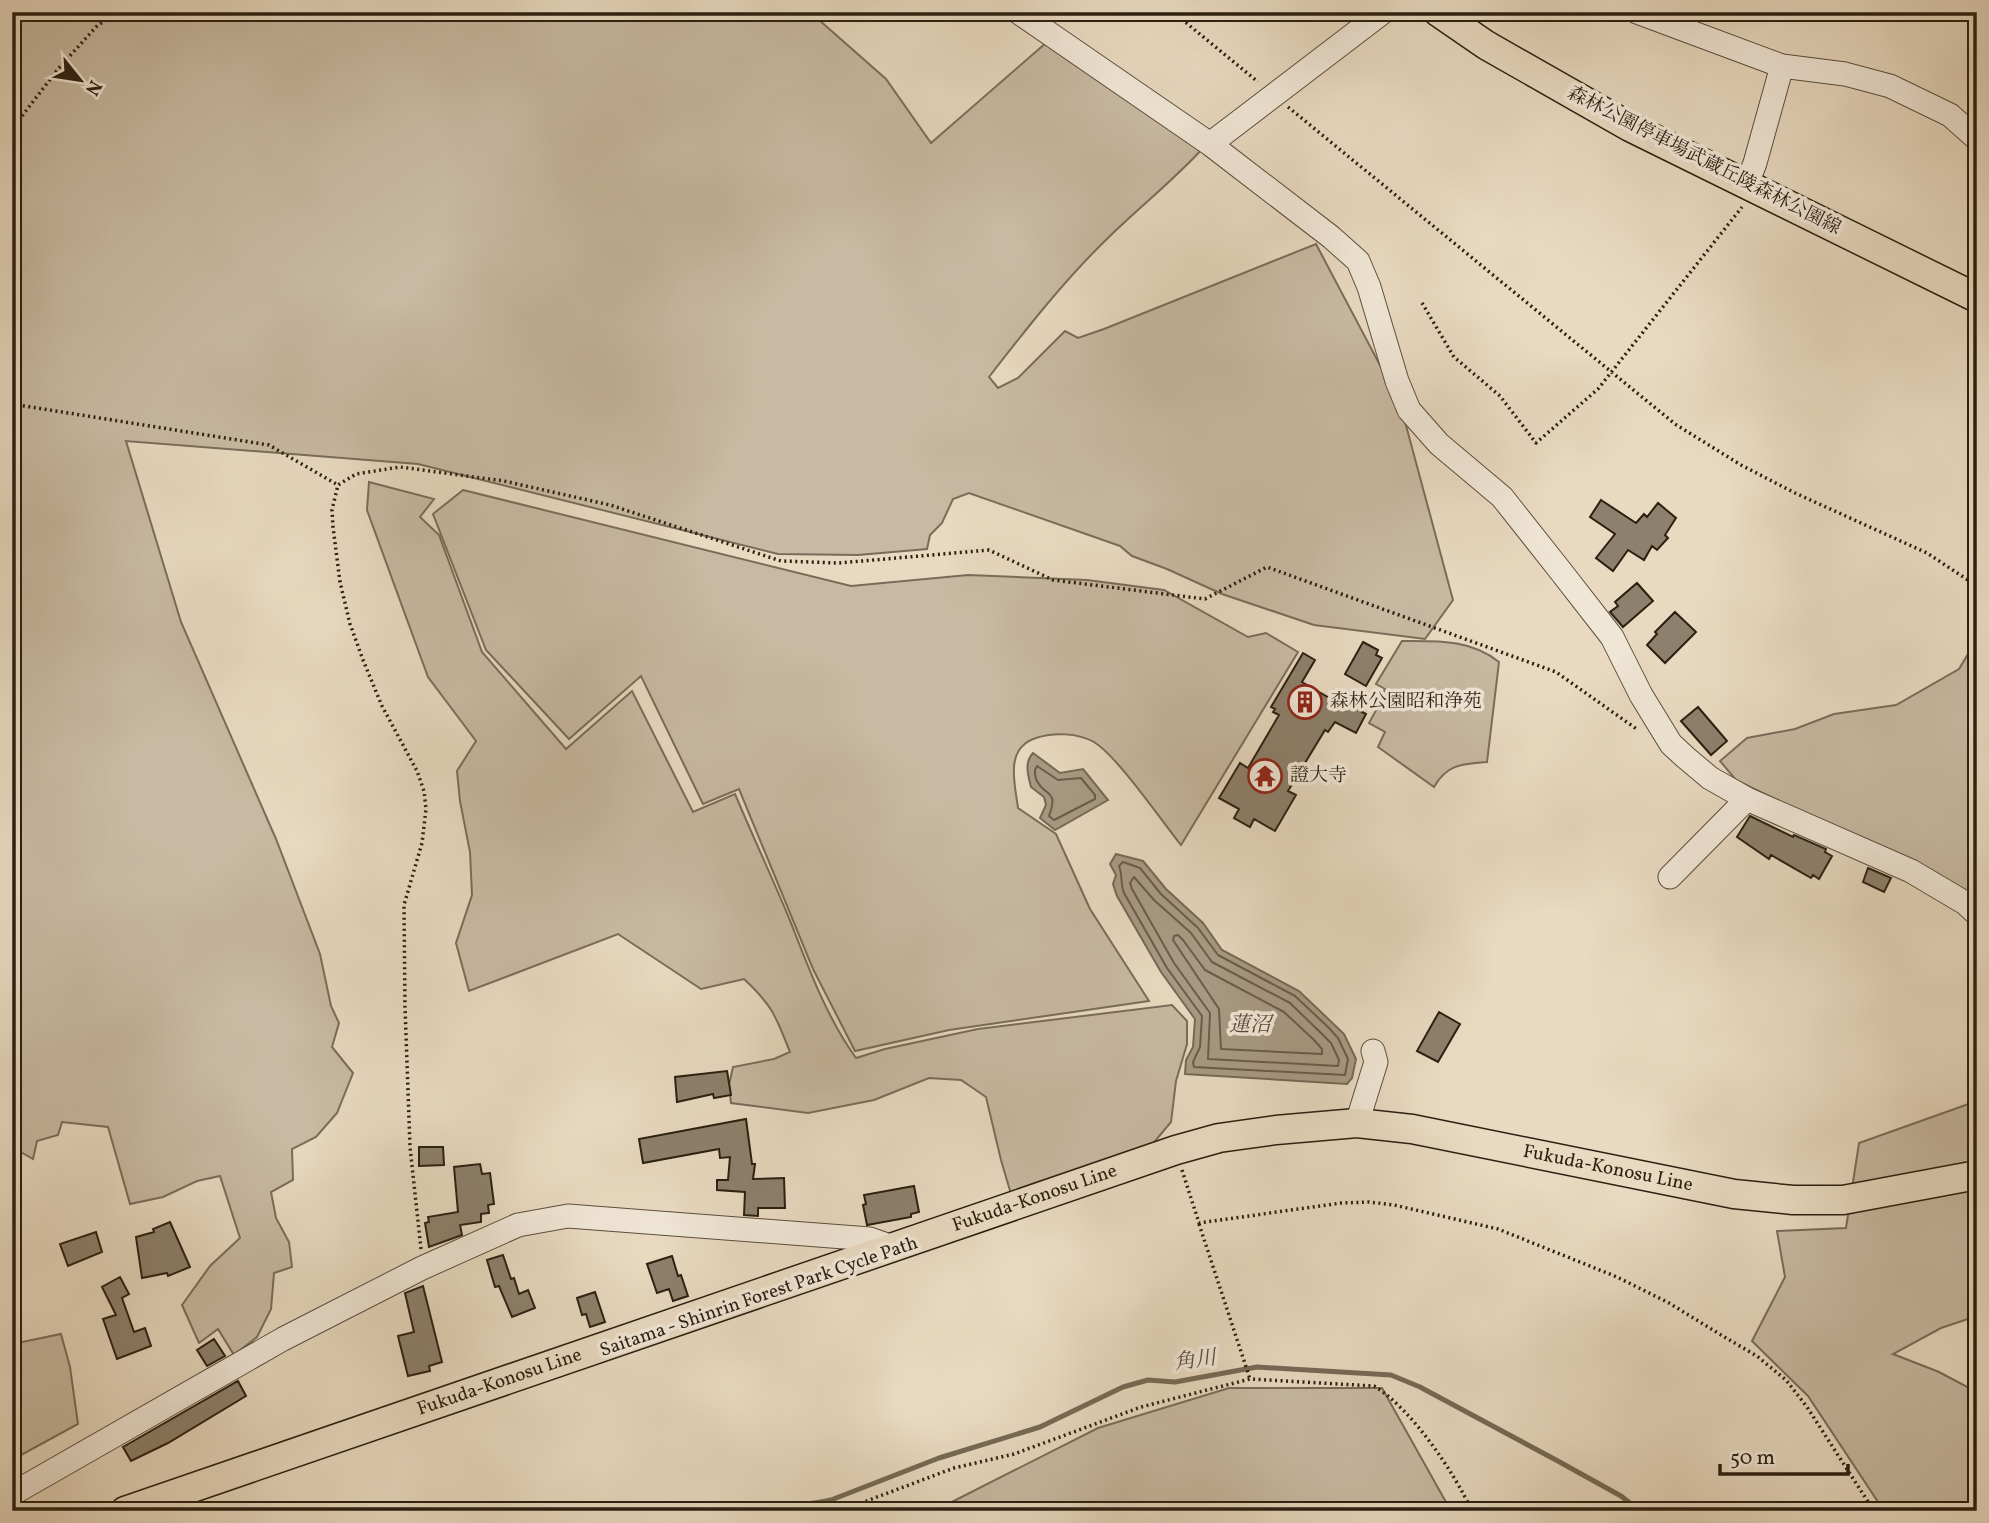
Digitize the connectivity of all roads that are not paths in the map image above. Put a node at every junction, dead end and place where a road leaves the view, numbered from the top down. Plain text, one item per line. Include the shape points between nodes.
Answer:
1 (1018, 12) edge
2 (1383, 12) edge
3 (1438, 12) edge
4 (1637, 12) edge
5 (1783, 66) junction
6 (1977, 139) edge
7 (1210, 144) junction
8 (1752, 186) junction
9 (1977, 298) edge
10 (1746, 799) junction
11 (1670, 877) dead end
12 (1977, 914) edge
13 (1373, 1051) dead end
14 (1357, 1123) junction
15 (1977, 1175) edge
16 (893, 1247) junction
17 (12, 1494) edge
18 (125, 1511) edge

1 - 7 street
2 - 7 street
3 - 8 main road, 森林公園停車場武蔵丘陵森林公園線 via 1486,45 1630,127
4 - 5 street
5 - 6 street via 1845,74 1890,86 1950,115
5 - 8 street
7 - 10 street via 1358,261 1409,410 1439,444 1502,497 1559,569 1612,637 1671,744 1710,778
8 - 9 main road, 森林公園停車場武蔵丘陵森林公園線
10 - 11 street
10 - 12 street via 1910,871
13 - 14 street via 1377,1062
14 - 15 main road, Fukuda-Konosu Line via 1412,1129 1734,1194 1793,1200 1843,1200
14 - 16 main road, Fukuda-Konosu Line via 1219,1138
16 - 17 street via 870,1239 568,1216 518,1225 283,1339
16 - 18 main road, Fukuda-Konosu Line

